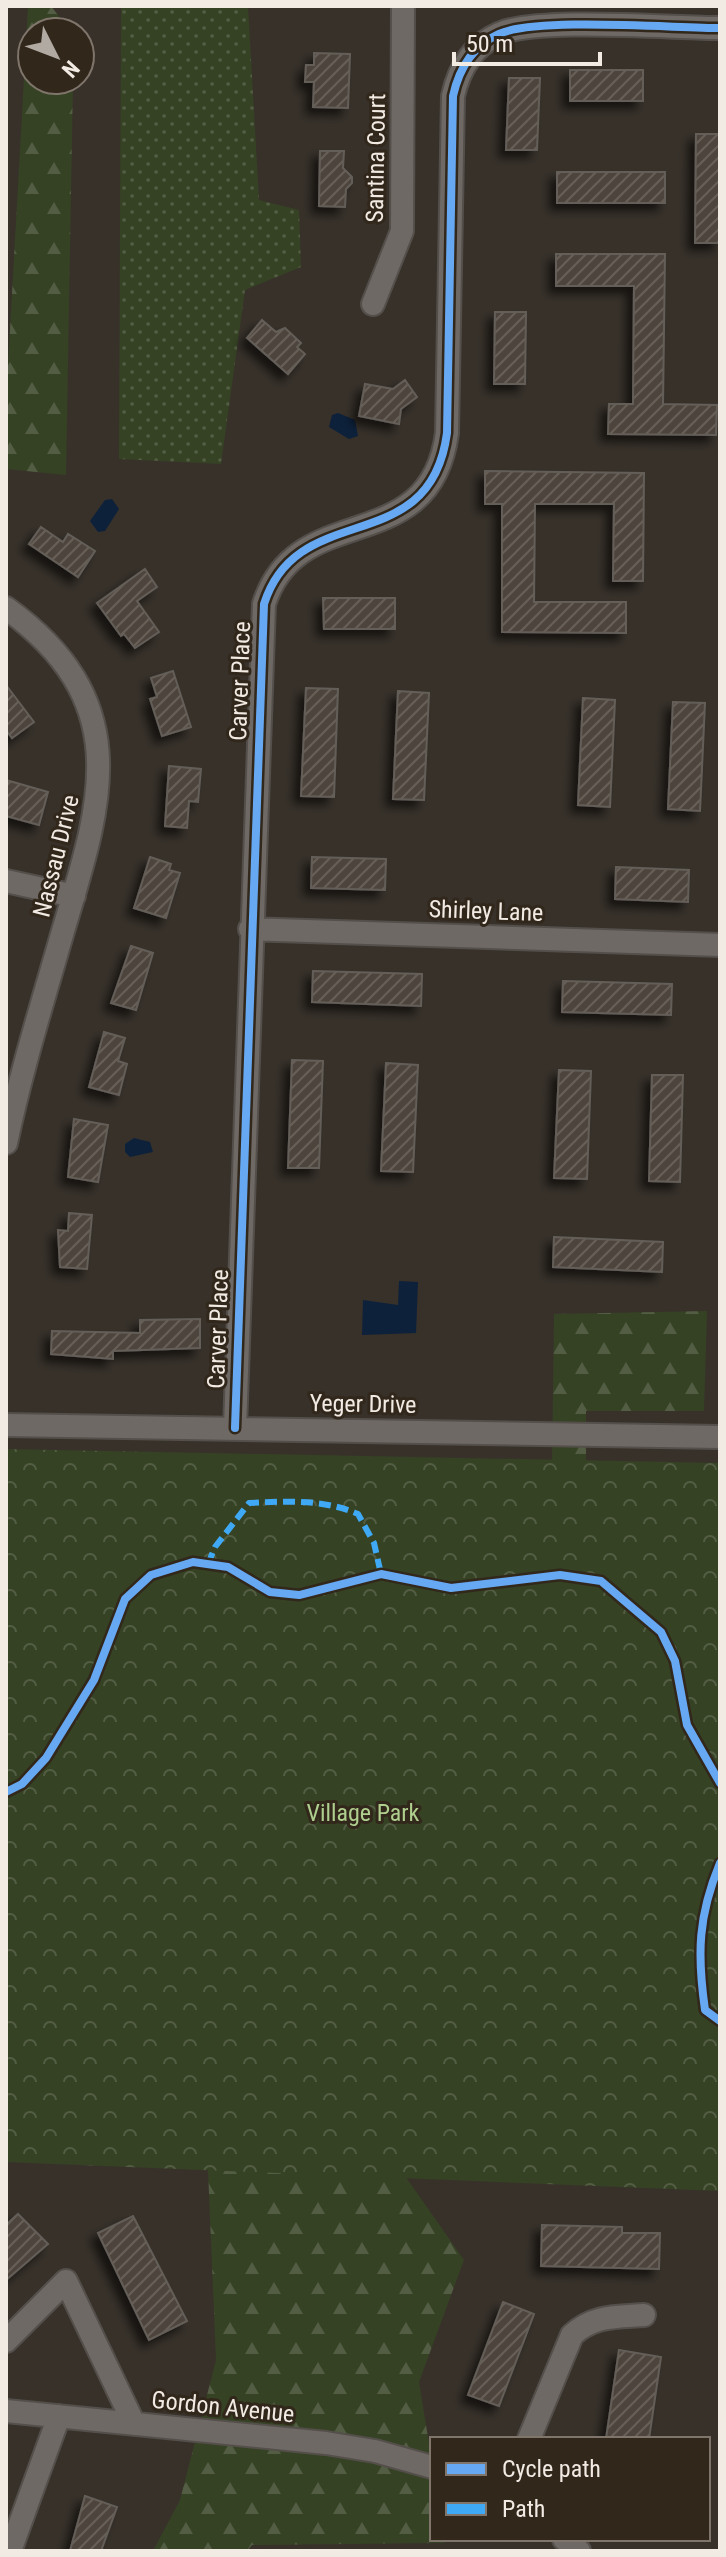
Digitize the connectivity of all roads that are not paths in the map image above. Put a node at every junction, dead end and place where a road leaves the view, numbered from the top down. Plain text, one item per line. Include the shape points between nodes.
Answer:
1 (403, 6) edge
2 (720, 28) edge
3 (373, 304) dead end
4 (6, 608) edge
5 (6, 881) edge
6 (74, 896) junction
7 (250, 929) junction
8 (720, 945) edge
9 (6, 1143) edge
10 (6, 1425) edge
11 (235, 1428) junction
12 (720, 1437) edge
13 (644, 2315) dead end
14 (6, 2341) edge
15 (6, 2411) edge
16 (59, 2416) junction
17 (134, 2424) junction
18 (530, 2437) edge
19 (430, 2466) edge
20 (10, 2551) edge

1 - 3 street, Santina Court via 402,231
2 - 7 street, Carver Place via 515,29 481,45 457,77 445,447 427,487 411,504 297,553 270,584 264,604
4 - 6 street, Nassau Drive via 60,659 84,699 94,729 99,795
5 - 6 street
6 - 9 street, Nassau Drive
7 - 8 street, Shirley Lane
7 - 11 street, Carver Place
10 - 11 street, Yeger Drive
11 - 12 street, Yeger Drive
13 - 18 street via 601,2317 572,2335
14 - 17 street via 66,2281
15 - 16 street, Gordon Avenue
16 - 17 street, Gordon Avenue
16 - 20 street
17 - 19 street, Gordon Avenue via 326,2443

